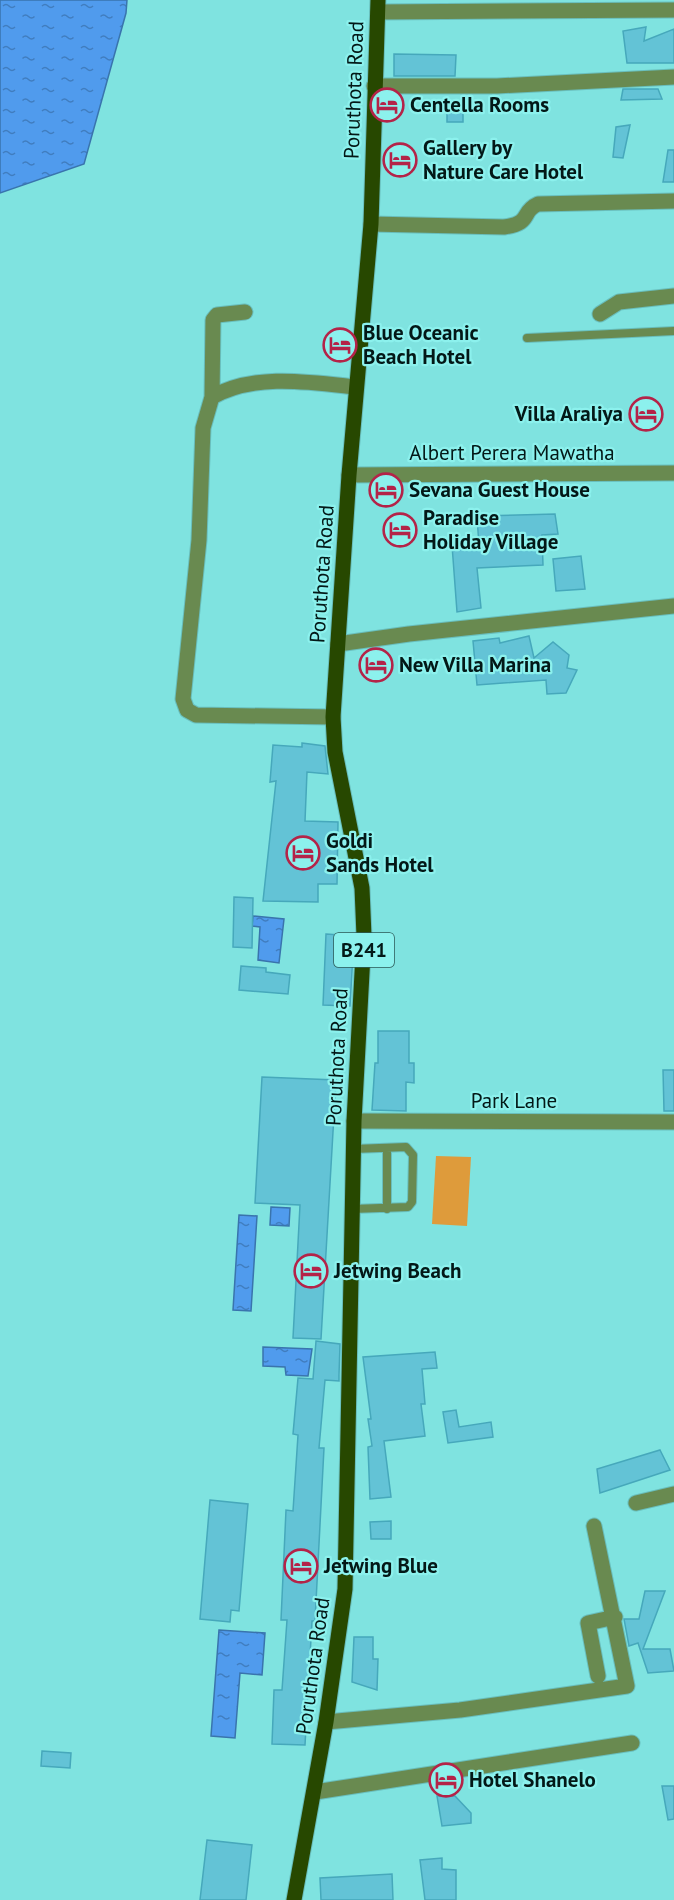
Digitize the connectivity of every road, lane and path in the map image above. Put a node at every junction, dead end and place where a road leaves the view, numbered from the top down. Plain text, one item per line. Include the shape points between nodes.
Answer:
1 (378, 6) edge
2 (674, 10) edge
3 (674, 77) edge
4 (374, 86) junction
5 (674, 201) edge
6 (371, 224) junction
7 (674, 296) edge
8 (245, 312) dead end
9 (600, 314) dead end
10 (674, 331) edge
11 (527, 338) dead end
12 (356, 387) junction
13 (212, 397) junction
14 (674, 473) edge
15 (349, 475) junction
16 (674, 606) edge
17 (338, 644) junction
18 (333, 717) junction
19 (354, 1121) junction
20 (674, 1122) edge
21 (387, 1148) junction
22 (353, 1149) junction
23 (352, 1209) junction
24 (387, 1209) junction
25 (674, 1494) edge
26 (636, 1503) dead end
27 (594, 1526) dead end
28 (615, 1617) junction
29 (598, 1676) dead end
30 (326, 1722) junction
31 (632, 1743) dead end
32 (315, 1792) junction
33 (294, 1900) edge

1 - 2 street
1 - 4 main road, Poruthota Road / B241
3 - 4 street via 497,86
4 - 6 main road, Poruthota Road / B241
5 - 6 street via 538,204 518,225 504,227
6 - 12 main road, Poruthota Road / B241
7 - 9 street via 619,302
8 - 13 street via 217,315 213,320
10 - 11 lane
12 - 13 street via 298,381 229,387
12 - 15 main road, Poruthota Road / B241
13 - 18 street via 204,428 199,540 183,699 187,710 196,715
14 - 15 street, Albert Perera Mawatha
15 - 17 main road, Poruthota Road / B241
16 - 17 street
17 - 18 main road, Poruthota Road / B241
18 - 19 main road, Poruthota Road / B241 via 335,752 362,888 364,936
19 - 20 street, Park Lane
19 - 22 main road, Poruthota Road / B241
21 - 22 lane
21 - 24 lane
21 - 24 lane via 406,1147 413,1155 412,1202 402,1209
22 - 23 main road, Poruthota Road / B241
23 - 24 lane
23 - 30 main road, Poruthota Road / B241 via 345,1589
25 - 26 street
27 - 28 street
28 - 29 street via 588,1623
28 - 30 street via 627,1686 460,1710
30 - 32 main road, Poruthota Road / B241
31 - 32 street
32 - 33 main road, Poruthota Road / B241

